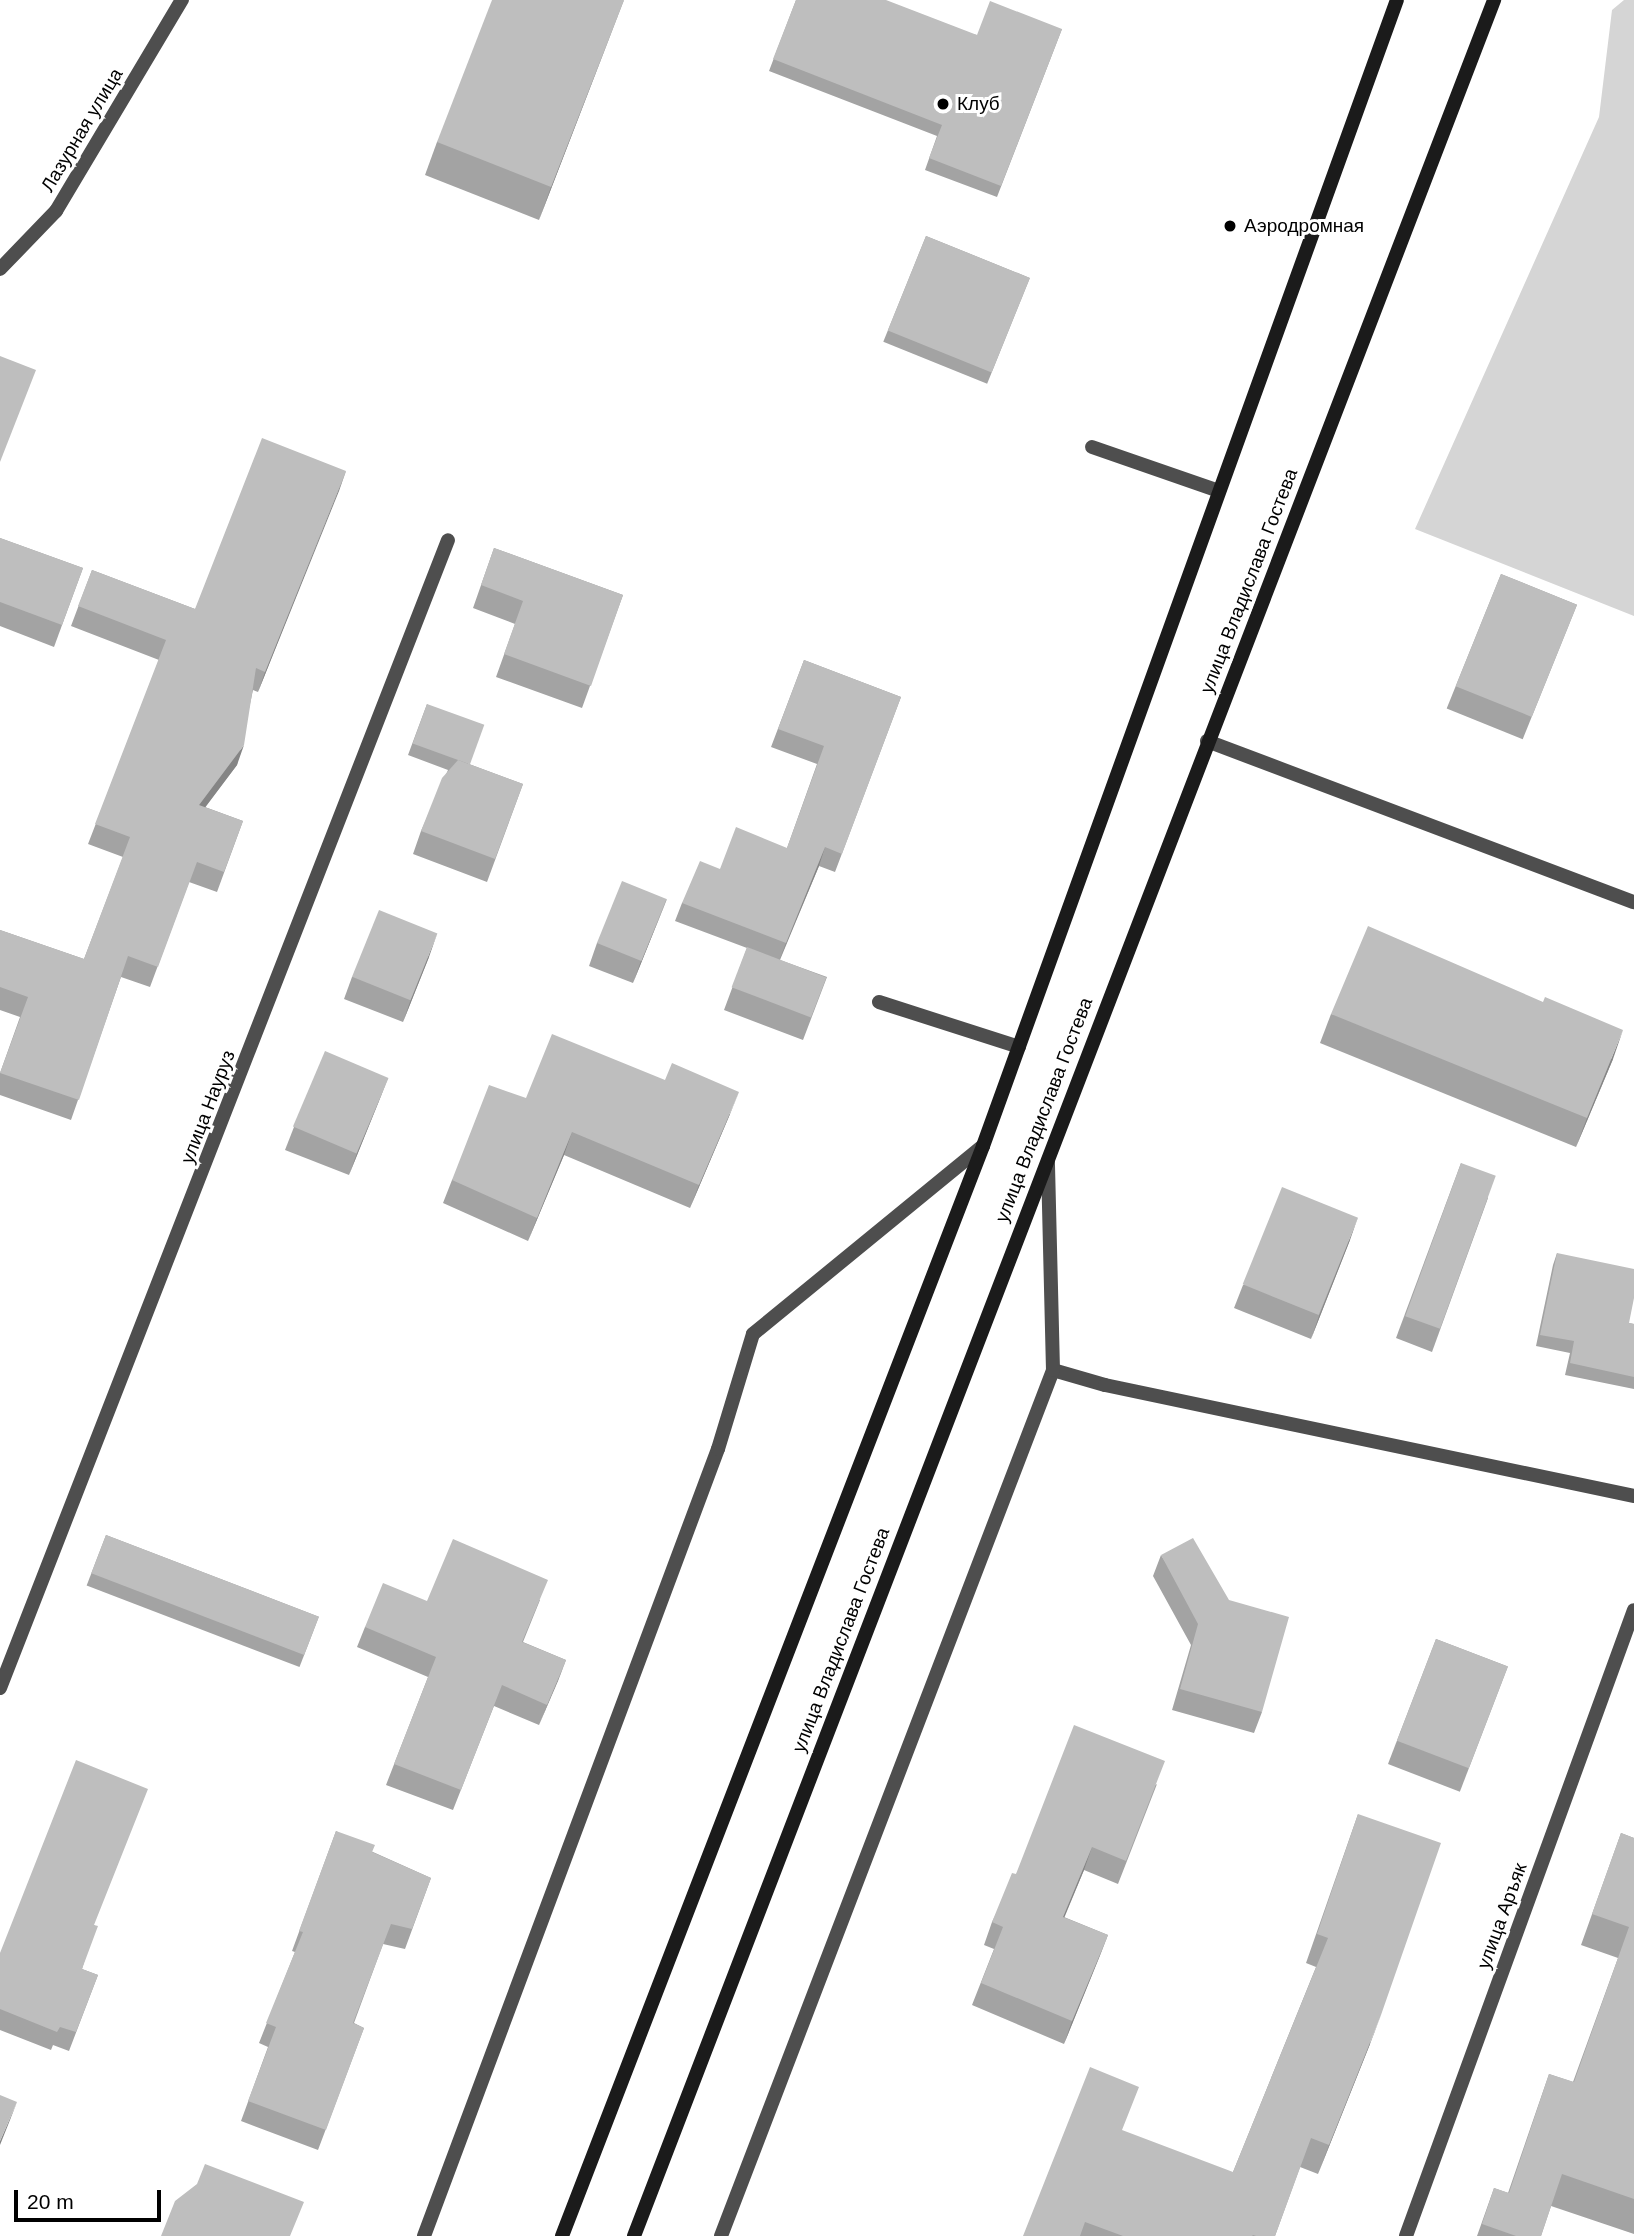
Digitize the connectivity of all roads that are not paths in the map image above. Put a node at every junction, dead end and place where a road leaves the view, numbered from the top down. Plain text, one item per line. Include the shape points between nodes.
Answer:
1 (182, 0) edge
2 (1397, 0) edge
3 (1494, 0) edge
4 (0, 269) edge
5 (1092, 447) dead end
6 (1219, 491) junction
7 (448, 540) dead end
8 (1207, 741) junction
9 (1634, 902) edge
10 (879, 1002) dead end
11 (1019, 1047) junction
12 (983, 1146) junction
13 (1048, 1154) junction
14 (1053, 1370) junction
15 (1634, 1496) edge
16 (1634, 1610) edge
17 (0, 1688) edge
18 (424, 2236) edge
19 (562, 2236) edge
20 (634, 2236) edge
21 (721, 2236) edge
22 (1406, 2236) edge

1 - 4 street, Лазурная улица via 55,211
2 - 6 main road
3 - 8 main road, улица Владислава Гостева
5 - 6 street
6 - 11 main road
7 - 17 street, улица Науруз
8 - 9 street
8 - 13 main road, улица Владислава Гостева
10 - 11 street
11 - 12 main road
12 - 18 street via 753,1334 718,1449
12 - 19 main road
13 - 14 street
13 - 20 main road, улица Владислава Гостева
14 - 15 street via 1105,1385
14 - 21 street
16 - 22 street, улица Аръяк

